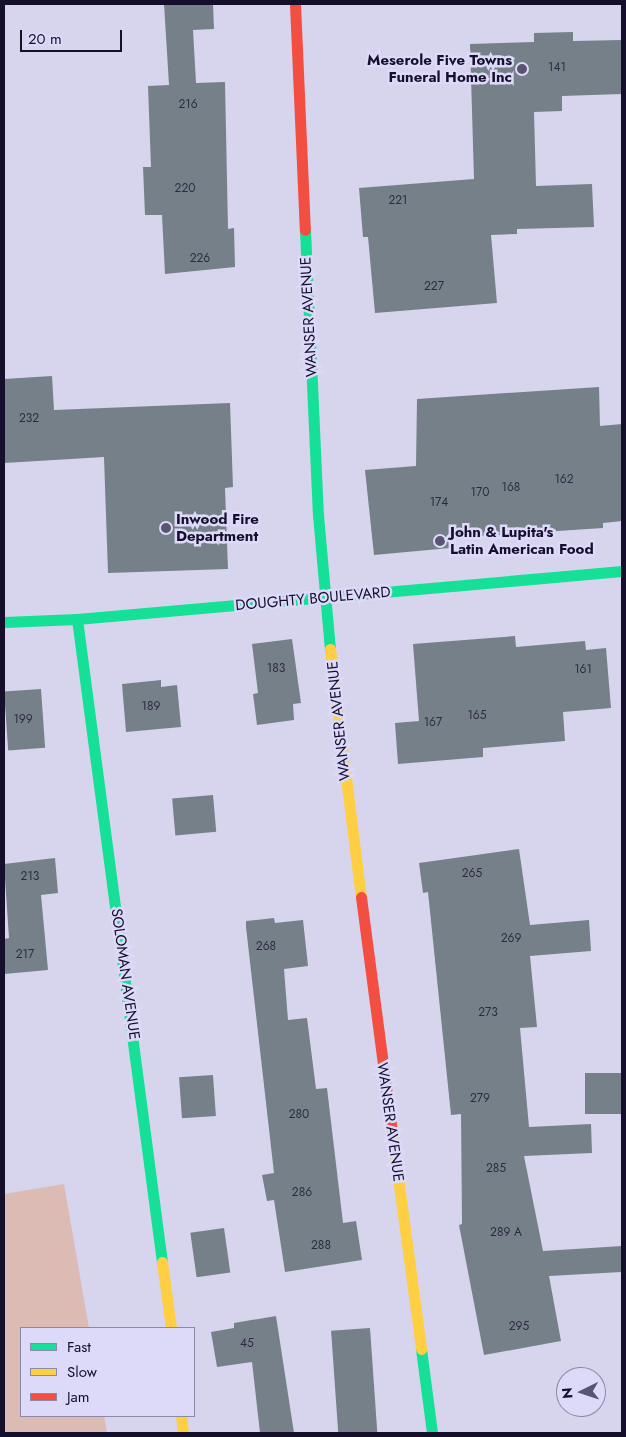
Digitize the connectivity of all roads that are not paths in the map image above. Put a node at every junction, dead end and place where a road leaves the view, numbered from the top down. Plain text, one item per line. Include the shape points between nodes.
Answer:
1 (295, 4) edge
2 (622, 571) edge
3 (327, 598) junction
4 (77, 620) junction
5 (4, 622) edge
6 (171, 1327) edge
7 (181, 1417) edge
8 (183, 1433) edge
9 (432, 1433) edge

1 - 3 street, WANSER AVENUE via 318,515
2 - 3 street, DOUGHTY BOULEVARD
3 - 4 street, DOUGHTY BOULEVARD
3 - 9 street, WANSER AVENUE via 334,698
4 - 5 street, DOUGHTY BOULEVARD
4 - 6 street, SOLOMAN AVENUE
7 - 8 street

